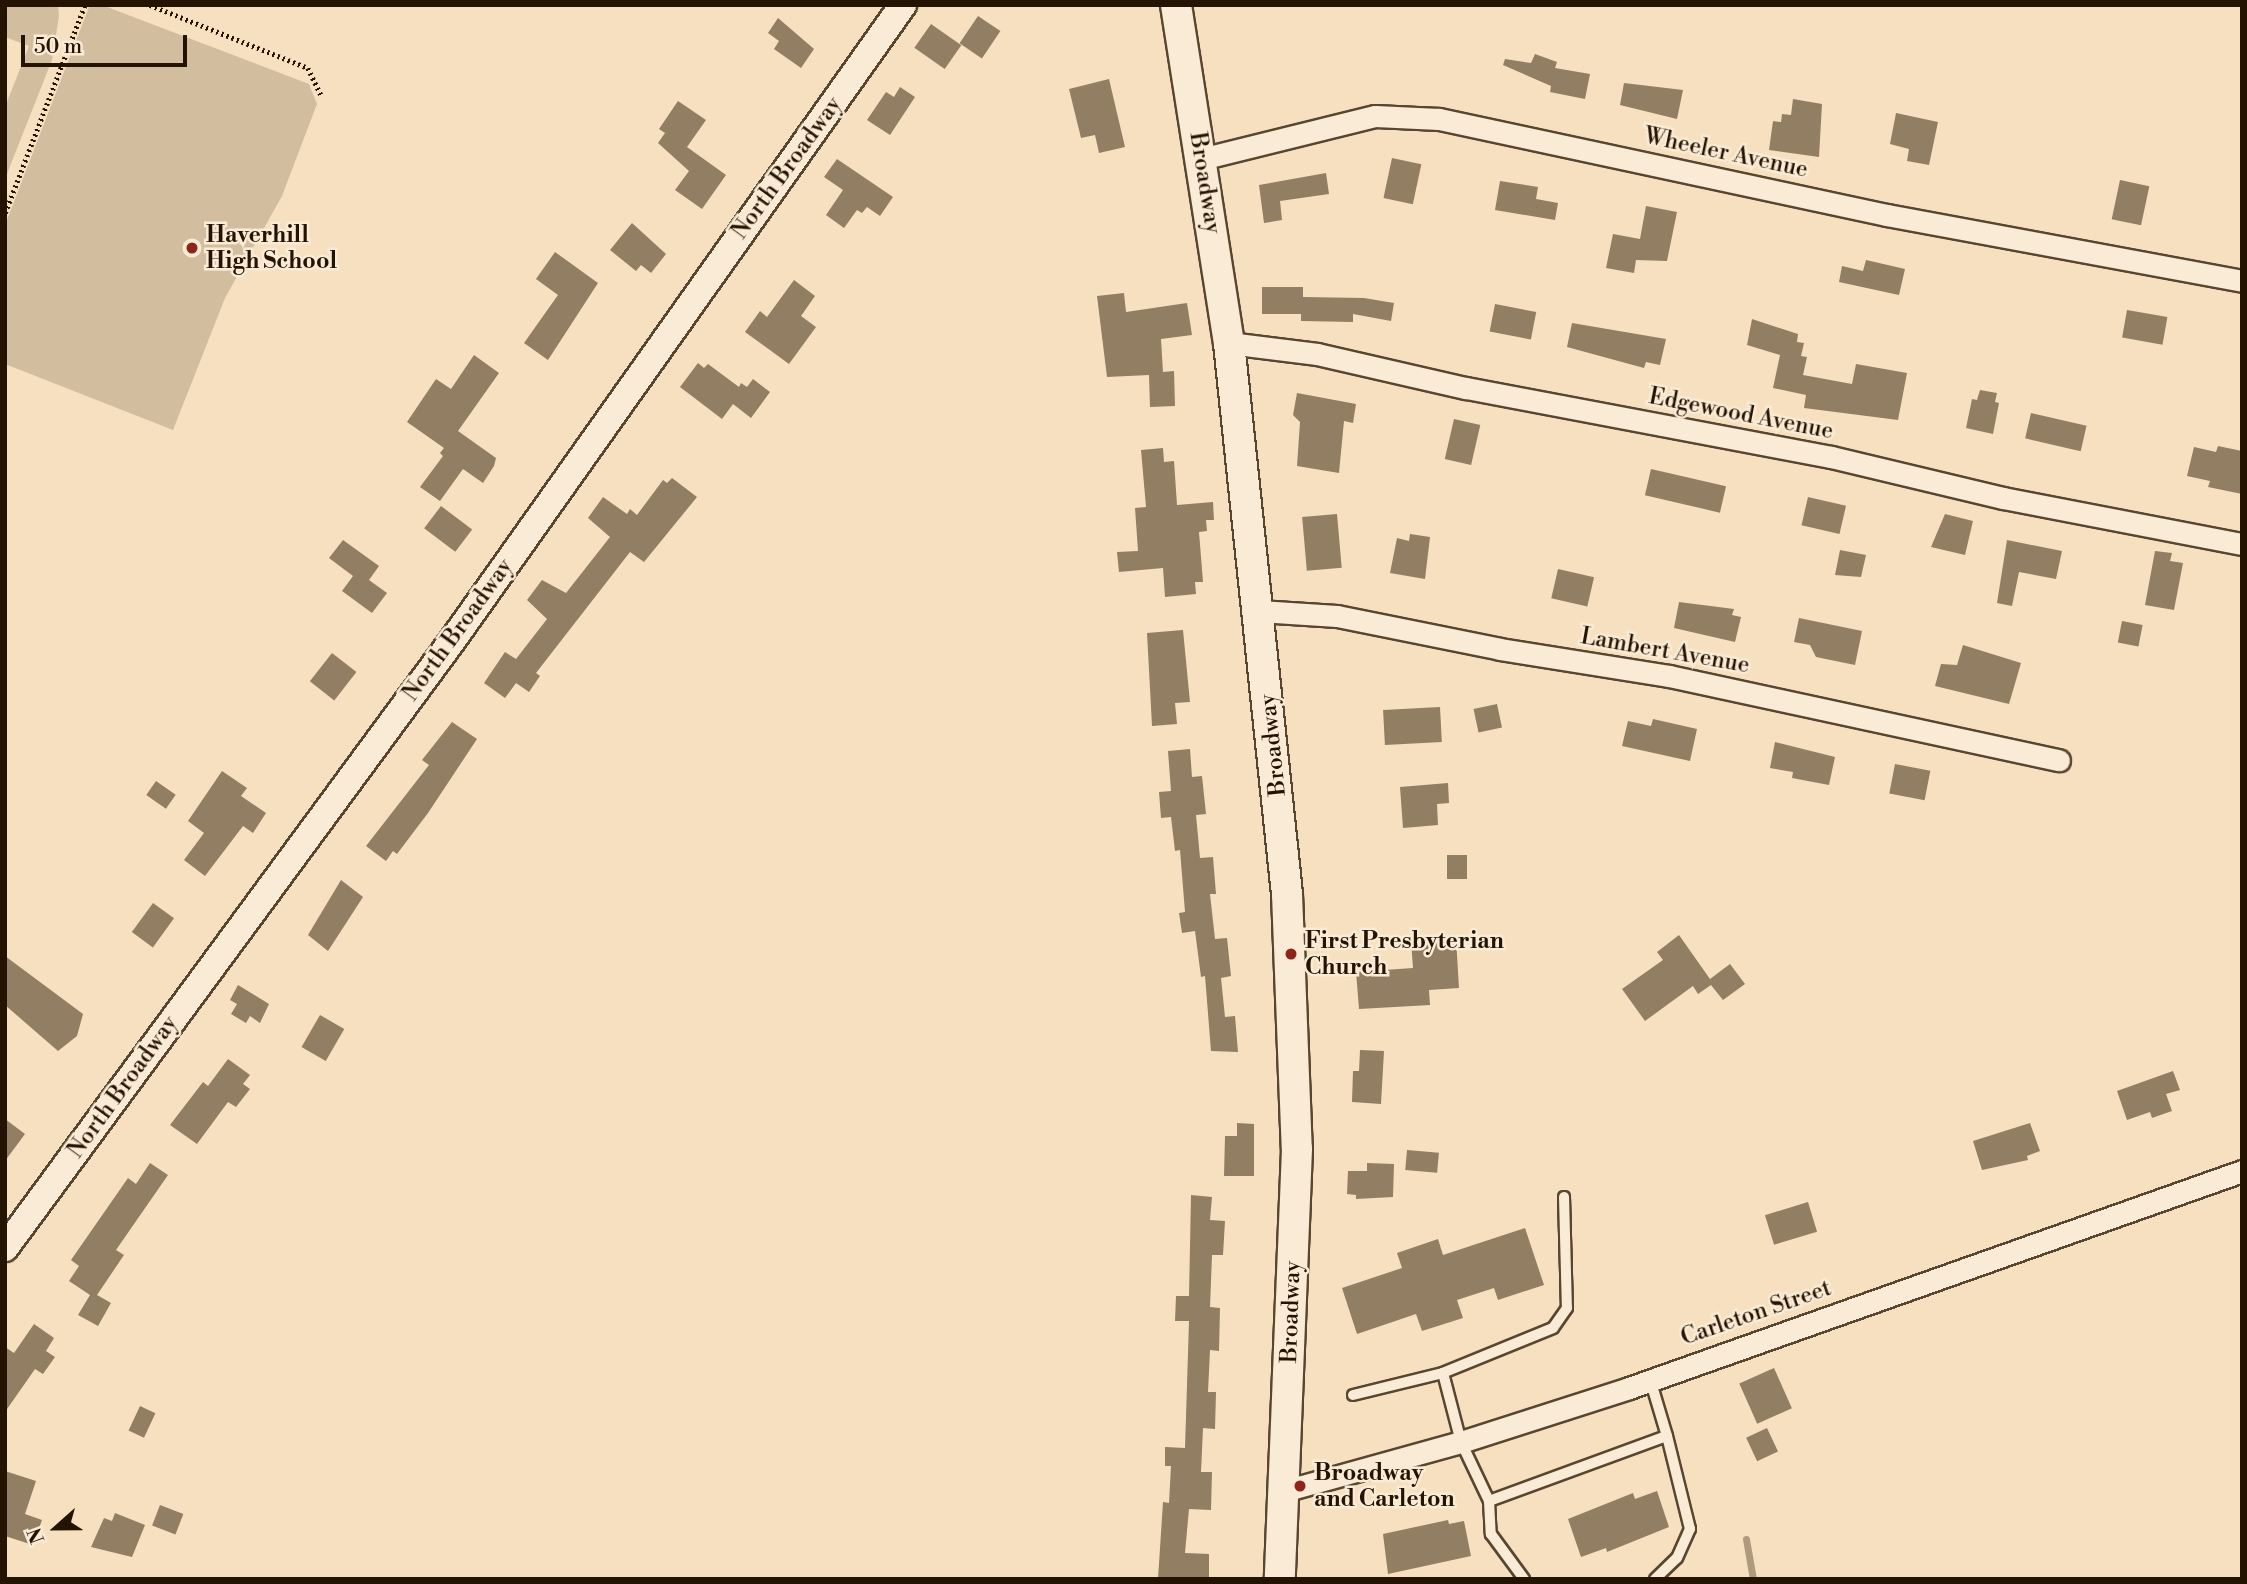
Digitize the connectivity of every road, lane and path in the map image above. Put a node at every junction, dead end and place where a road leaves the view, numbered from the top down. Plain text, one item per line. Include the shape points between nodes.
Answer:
1 (85, 5) edge
2 (903, 5) edge
3 (1176, 5) edge
4 (154, 6) edge
5 (321, 94) dead end
6 (1201, 159) junction
7 (5, 213) edge
8 (2242, 281) edge
9 (1229, 343) junction
10 (2242, 544) edge
11 (1259, 611) junction
12 (2059, 760) dead end
13 (2242, 1171) edge
14 (1564, 1197) dead end
15 (5, 1248) edge
16 (1443, 1373) junction
17 (1650, 1379) junction
18 (1353, 1395) dead end
19 (1667, 1436) junction
20 (1461, 1442) junction
21 (1284, 1491) junction
22 (1489, 1501) junction
23 (1280, 1579) edge
24 (1296, 1579) edge
25 (1524, 1579) edge
26 (1655, 1579) edge

1 - 7 path
2 - 15 street, North Broadway via 452,641
3 - 6 main road, Broadway
4 - 5 path via 308,68
6 - 8 street, Wheeler Avenue via 1375,116 1439,119 1886,215
6 - 9 main road, Broadway
9 - 10 street, Edgewood Avenue via 1317,354
9 - 11 main road, Broadway
11 - 12 street, Lambert Avenue via 1337,616 1669,676
11 - 21 main road, Broadway via 1294,1017 1297,1149
13 - 17 street, Carleton Street
14 - 16 lane via 1567,1308 1553,1328
16 - 18 lane
16 - 20 lane
17 - 19 lane
17 - 20 street, Carleton Street
19 - 22 lane
19 - 26 lane via 1689,1529 1677,1558
20 - 21 street, Carleton Street
20 - 22 lane
21 - 23 main road, Broadway
21 - 24 main road, Broadway
22 - 25 lane via 1492,1534

